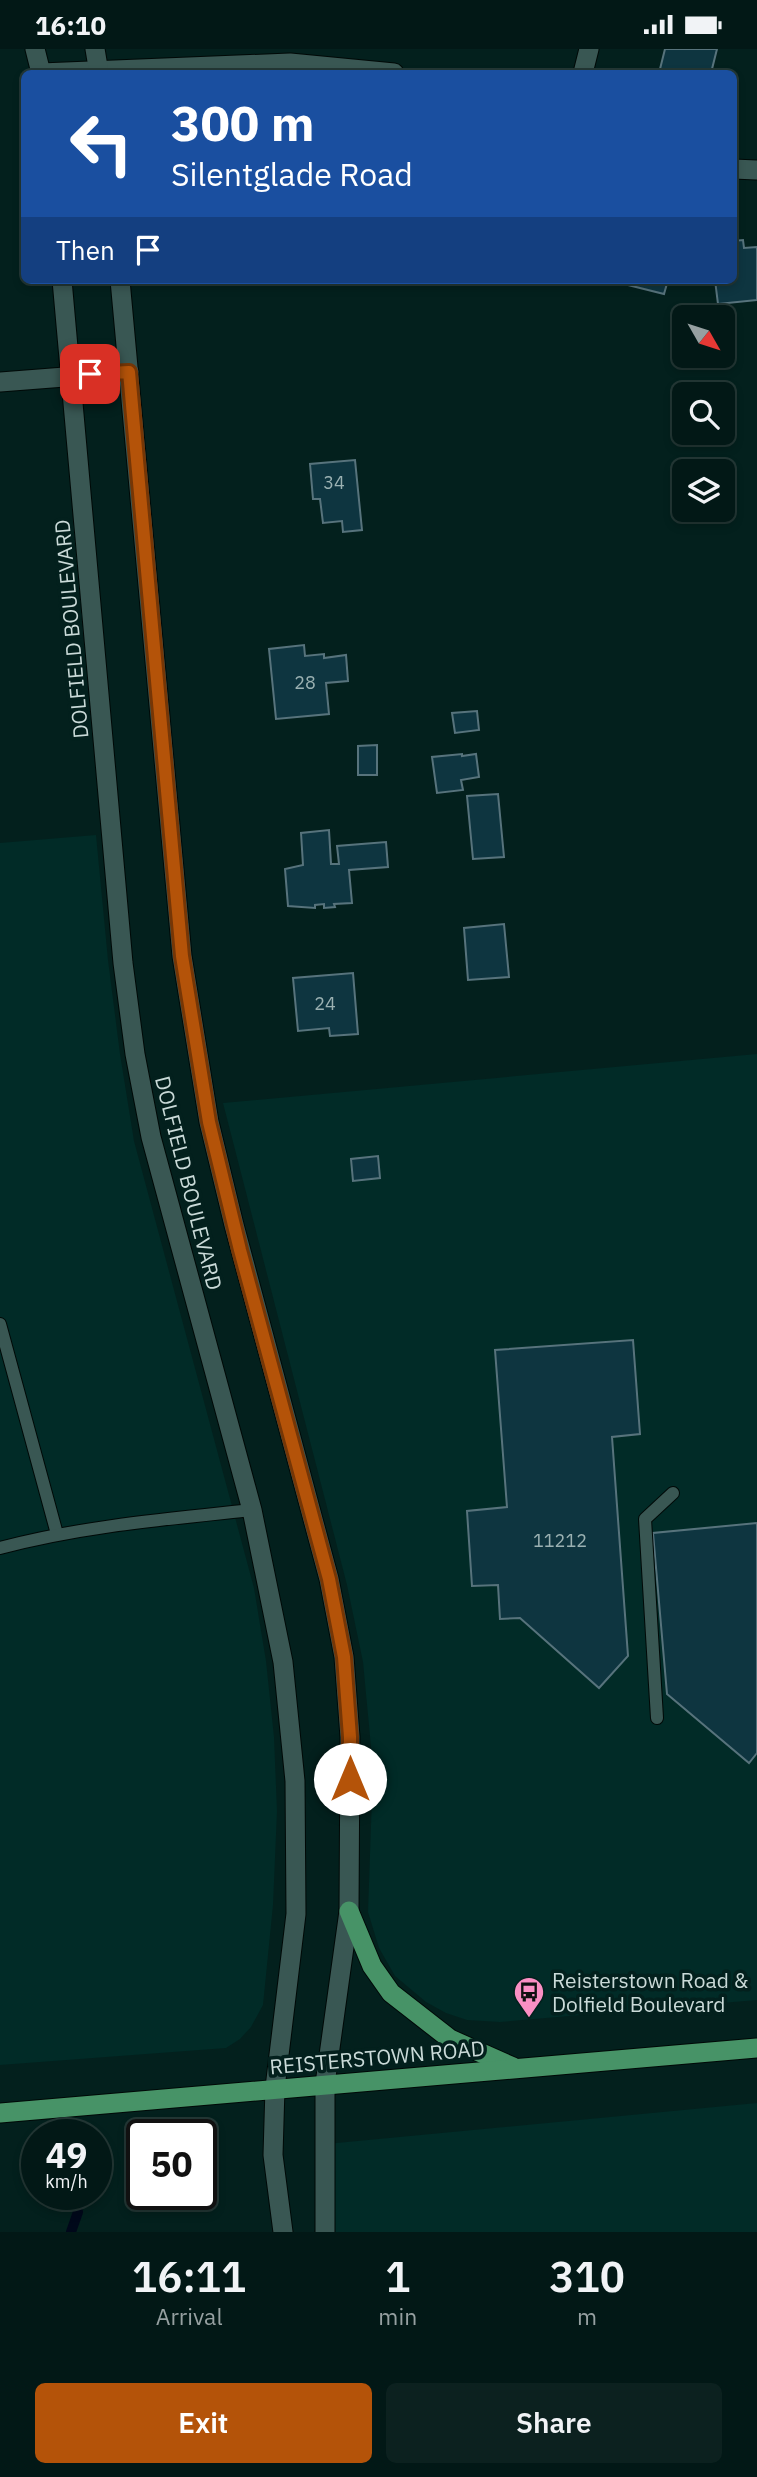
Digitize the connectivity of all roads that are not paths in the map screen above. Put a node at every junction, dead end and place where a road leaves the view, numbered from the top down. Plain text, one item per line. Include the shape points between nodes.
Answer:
1 (35, 49) edge
2 (95, 49) edge
3 (590, 49) edge
4 (40, 70) edge
5 (99, 70) edge
6 (141, 70) edge
7 (363, 70) edge
8 (584, 70) edge
9 (737, 169) edge
10 (757, 170) edge
11 (62, 284) edge
12 (120, 284) edge
13 (129, 372) junction
14 (71, 375) junction
15 (0, 381) edge
16 (0, 1324) edge
17 (673, 1493) dead end
18 (252, 1510) junction
19 (57, 1534) junction
20 (0, 1548) edge
21 (657, 1718) dead end
22 (349, 1910) junction
23 (757, 2048) edge
24 (517, 2069) junction
25 (325, 2084) junction
26 (275, 2088) junction
27 (0, 2113) edge
28 (283, 2232) edge
29 (325, 2232) edge

1 - 4 main road
2 - 5 main road
3 - 8 main road
6 - 7 main road via 290,63
9 - 10 main road
11 - 14 main road, DOLFIELD BOULEVARD
12 - 13 main road, DOLFIELD BOULEVARD
13 - 14 main road
13 - 22 main road, DOLFIELD BOULEVARD via 182,956 209,1122 329,1579 344,1657 350,1737
14 - 15 main road
14 - 18 main road, DOLFIELD BOULEVARD via 135,1054 150,1137
16 - 19 lane
17 - 21 lane via 645,1518
18 - 19 lane
18 - 26 main road, DOLFIELD BOULEVARD via 283,1662 295,1781 296,1914
19 - 20 lane
22 - 24 main road via 372,1966 391,1993 450,2039
22 - 25 main road, DOLFIELD BOULEVARD
23 - 24 main road, REISTERSTOWN ROAD
24 - 25 main road, REISTERSTOWN ROAD
25 - 26 main road, REISTERSTOWN ROAD
25 - 29 main road, DOLFIELD BOULEVARD
26 - 27 main road, REISTERSTOWN ROAD
26 - 28 main road, DOLFIELD BOULEVARD via 273,2155

